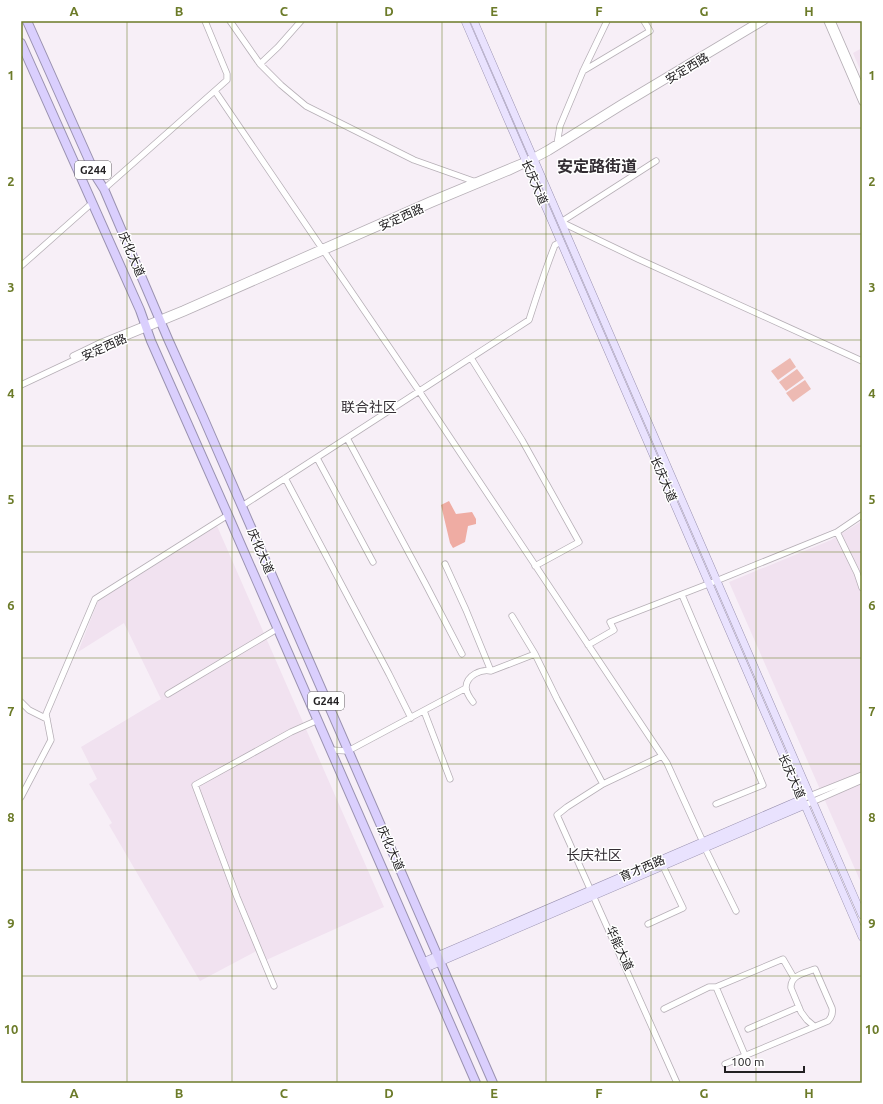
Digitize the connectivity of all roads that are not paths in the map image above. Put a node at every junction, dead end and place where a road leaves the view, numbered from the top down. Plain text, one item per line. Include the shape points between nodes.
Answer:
1 (27, 21) edge
2 (205, 21) edge
3 (230, 21) edge
4 (301, 21) edge
5 (465, 21) edge
6 (474, 21) edge
7 (607, 21) edge
8 (644, 21) edge
9 (765, 21) edge
10 (827, 21) edge
11 (832, 21) edge
12 (757, 22) edge
13 (21, 43) edge
14 (260, 64) junction
15 (583, 72) junction
16 (862, 90) edge
17 (215, 91) junction
18 (862, 102) edge
19 (556, 146) junction
20 (534, 158) junction
21 (656, 161) dead end
22 (526, 162) junction
23 (478, 182) junction
24 (104, 189) junction
25 (92, 202) junction
26 (561, 222) junction
27 (560, 242) junction
28 (323, 249) junction
29 (21, 266) edge
30 (160, 321) junction
31 (146, 326) junction
32 (471, 358) junction
33 (862, 362) edge
34 (21, 381) edge
35 (21, 385) edge
36 (418, 391) junction
37 (347, 438) junction
38 (317, 458) junction
39 (285, 478) junction
40 (242, 506) junction
41 (228, 515) junction
42 (862, 515) edge
43 (837, 532) junction
44 (372, 562) dead end
45 (445, 564) dead end
46 (535, 566) junction
47 (717, 581) junction
48 (709, 584) junction
49 (862, 588) edge
50 (682, 594) junction
51 (512, 616) dead end
52 (278, 629) junction
53 (588, 645) junction
54 (462, 654) dead end
55 (535, 654) junction
56 (491, 671) junction
57 (466, 688) junction
58 (168, 694) dead end
59 (21, 702) edge
60 (473, 702) dead end
61 (424, 712) junction
62 (411, 718) junction
63 (47, 719) junction
64 (318, 720) junction
65 (331, 750) junction
66 (348, 751) junction
67 (662, 756) junction
68 (862, 775) edge
69 (450, 779) dead end
70 (862, 780) edge
71 (603, 784) junction
72 (21, 797) edge
73 (812, 799) junction
74 (804, 802) junction
75 (716, 804) dead end
76 (704, 845) junction
77 (663, 866) junction
78 (593, 892) junction
79 (736, 911) dead end
80 (862, 915) edge
81 (648, 924) dead end
82 (862, 937) edge
83 (439, 958) junction
84 (424, 965) junction
85 (794, 978) junction
86 (274, 986) dead end
87 (716, 987) junction
88 (799, 1007) junction
89 (664, 1009) dead end
90 (814, 1026) junction
91 (748, 1029) dead end
92 (745, 1055) junction
93 (725, 1064) dead end
94 (476, 1083) edge
95 (493, 1083) edge
96 (677, 1083) edge
97 (681, 1083) edge

1 - 24 highway, 庆化大道 / G244
2 - 17 street via 227,74 227,80
3 - 14 street
4 - 14 street
5 - 22 main road, 长庆大道
6 - 20 main road, 长庆大道
7 - 15 street
8 - 15 street via 650,31
9 - 12 street, 安定西路
10 - 18 street
11 - 16 street
12 - 19 street, 安定西路
13 - 25 highway, 庆化大道 / G244
14 - 23 street via 306,106 414,160
15 - 19 street via 560,126
17 - 24 street
17 - 28 street
19 - 20 street, 安定西路
20 - 22 street, 安定西路
20 - 26 main road, 长庆大道
21 - 26 street
22 - 23 street, 安定西路
22 - 27 main road, 长庆大道
23 - 28 street, 安定西路
24 - 30 highway, 庆化大道 / G244
25 - 29 street
25 - 31 highway, 庆化大道 / G244
26 - 33 street
26 - 47 main road, 长庆大道
27 - 32 street via 555,245 550,257 529,320
27 - 48 main road, 长庆大道
28 - 30 street, 安定西路
28 - 36 street
30 - 31 street, 安定西路
30 - 40 highway, 庆化大道 / G244
31 - 34 street, 安定西路 via 102,342
31 - 35 street, 安定西路
31 - 41 highway, 庆化大道 / G244
32 - 36 street
32 - 46 street via 522,440 579,542
36 - 37 street
36 - 46 street
37 - 38 street
37 - 54 street
38 - 39 street
38 - 44 street
39 - 40 street
39 - 62 street
40 - 66 highway, 庆化大道 / G244
41 - 52 highway, 庆化大道 / G244
41 - 63 street via 94,599 46,714
42 - 43 street
43 - 47 street
43 - 49 street
45 - 56 street
46 - 53 street
47 - 48 street
47 - 73 main road, 长庆大道
48 - 50 street
48 - 74 main road, 长庆大道
50 - 53 street via 610,622 614,630
50 - 75 street via 763,785
51 - 55 street
52 - 58 street
52 - 64 highway, 庆化大道 / G244
53 - 67 street
55 - 56 street
55 - 71 street
56 - 57 street via 485,670 473,675
57 - 60 street
57 - 61 street
59 - 63 street via 29,710
61 - 62 street
61 - 69 street
62 - 66 street
63 - 72 street via 51,740
64 - 65 highway, 庆化大道 / G244
64 - 86 street via 291,732 196,785 237,897
65 - 66 street
65 - 84 highway, 庆化大道 / G244
66 - 83 highway, 庆化大道 / G244
67 - 71 street
67 - 76 street
68 - 73 street, 育才西路
70 - 73 street, 育才西路
71 - 78 street, 华能大道 via 558,814
73 - 74 street, 育才西路
73 - 80 main road, 长庆大道
74 - 76 main road, 育才西路
74 - 82 main road, 长庆大道
76 - 77 main road, 育才西路
76 - 78 main road, 育才西路
76 - 79 street
77 - 78 main road, 育才西路
77 - 81 street via 683,908
78 - 83 main road, 育才西路
78 - 96 street, 华能大道
78 - 97 street, 华能大道
83 - 84 main road, 育才西路
83 - 95 highway, 庆化大道 / G244
84 - 94 highway, 庆化大道 / G244
85 - 87 street via 783,959
85 - 88 street via 791,988
85 - 90 street via 815,969 833,1011 828,1021
87 - 89 street via 709,987
87 - 92 street
88 - 90 street
88 - 91 street
90 - 92 street
92 - 93 street

